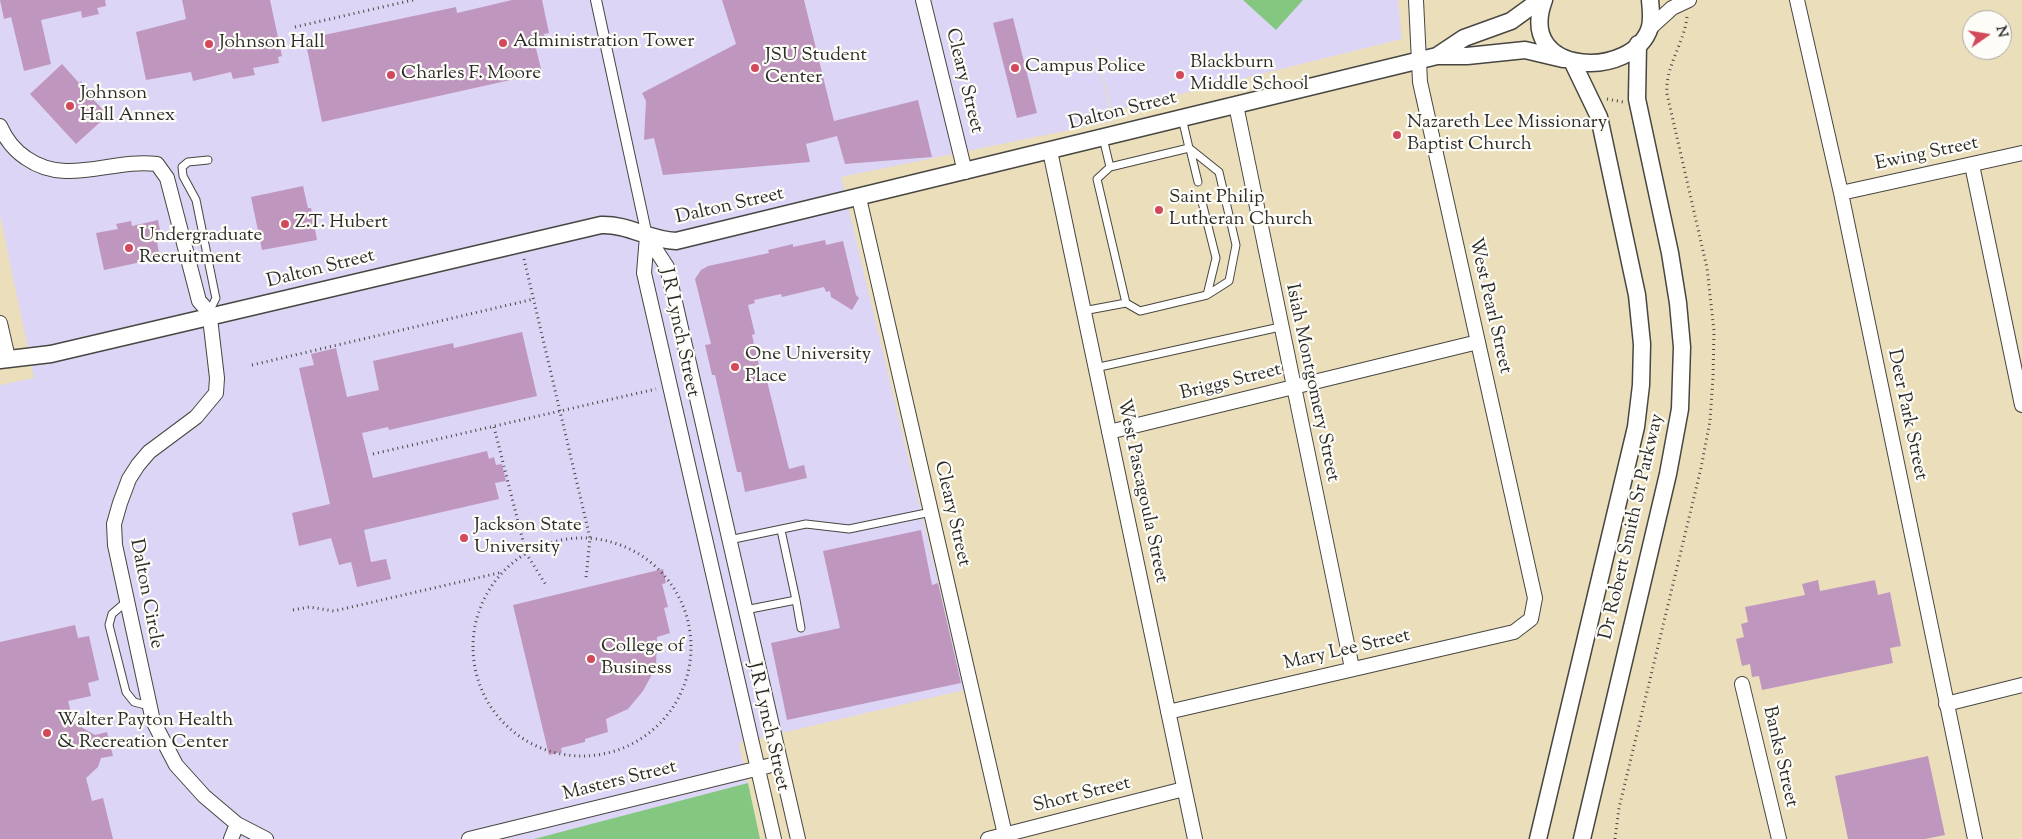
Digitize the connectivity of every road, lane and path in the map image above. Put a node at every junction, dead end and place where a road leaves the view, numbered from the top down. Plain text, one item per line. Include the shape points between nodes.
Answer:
1 (413, 0) edge
2 (596, 0) edge
3 (924, 0) edge
4 (1416, 0) edge
5 (1542, 0) edge
6 (1650, 0) edge
7 (1689, 0) edge
8 (1797, 0) edge
9 (295, 27) dead end
10 (1650, 28) junction
11 (1638, 44) junction
12 (1437, 56) junction
13 (1419, 60) junction
14 (1568, 61) junction
15 (1606, 98) dead end
16 (1625, 102) dead end
17 (1236, 105) junction
18 (1182, 118) junction
19 (0, 126) edge
20 (1103, 138) junction
21 (1189, 148) junction
22 (1050, 151) junction
23 (2022, 153) edge
24 (208, 160) dead end
25 (1972, 165) junction
26 (1110, 167) junction
27 (965, 172) junction
28 (1198, 182) dead end
29 (1840, 193) junction
30 (859, 198) junction
31 (1202, 202) dead end
32 (647, 236) junction
33 (520, 243) junction
34 (1207, 295) junction
35 (534, 299) junction
36 (1126, 303) junction
37 (1083, 311) junction
38 (210, 315) junction
39 (0, 323) edge
40 (1280, 327) junction
41 (1478, 342) junction
42 (4, 359) edge
43 (252, 365) dead end
44 (1095, 368) junction
45 (1293, 387) junction
46 (657, 389) dead end
47 (2022, 405) edge
48 (560, 412) junction
49 (494, 427) junction
50 (1109, 432) junction
51 (373, 454) dead end
52 (931, 512) junction
53 (781, 530) junction
54 (590, 538) junction
55 (729, 540) junction
56 (526, 553) junction
57 (503, 572) junction
58 (586, 578) dead end
59 (546, 586) dead end
60 (796, 600) junction
61 (126, 602) junction
62 (293, 610) dead end
63 (745, 610) junction
64 (1531, 619) joint
65 (801, 628) dead end
66 (1352, 668) junction
67 (1742, 684) dead end
68 (2022, 684) edge
69 (1946, 704) junction
70 (150, 706) junction
71 (1168, 712) junction
72 (780, 763) junction
73 (757, 768) junction
74 (1184, 789) junction
75 (237, 824) junction
76 (1006, 837) edge
77 (231, 839) edge
78 (266, 839) edge
79 (469, 839) edge
80 (774, 839) edge
81 (798, 839) edge
82 (988, 839) edge
83 (1195, 839) edge
84 (1538, 839) edge
85 (1582, 839) edge
86 (1778, 839) edge
87 (1975, 839) edge

1 - 9 path
2 - 32 street
3 - 27 street, Cleary Street
4 - 13 street, West Pearl Street
5 - 12 street, Dalton Street via 1523,14 1464,38
5 - 14 street, Dr Robert Smith Sr Parkway via 1540,28 1545,40
6 - 10 street
7 - 10 street via 1672,8
8 - 29 street, Deer Park Street
10 - 11 street
11 - 14 street, Dalton Street via 1616,58 1600,62
11 - 85 street, Dr Robert Smith Sr Parkway via 1637,99 1678,303 1682,347 1680,408 1668,474
12 - 13 street, Dalton Street
12 - 14 street, Dalton Street via 1525,50
13 - 17 street, Dalton Street
13 - 41 street, West Pearl Street via 1420,82
14 - 84 street, Dr Robert Smith Sr Parkway via 1599,117 1637,295 1642,385 1636,427
15 - 16 path
17 - 18 street, Dalton Street
17 - 40 street, Isiah Montgomery Street
18 - 20 street, Dalton Street
18 - 21 lane
19 - 38 street via 4,137 17,152 36,165 55,172 71,173 138,162 157,164 167,178 176,207 199,301
20 - 22 street, Dalton Street
20 - 26 lane
21 - 26 lane
21 - 28 lane
21 - 34 lane via 1219,172 1236,245 1229,281
22 - 27 street, Dalton Street
22 - 37 street, West Pascagoula Street
23 - 25 street, Ewing Street
24 - 38 lane via 188,162 182,167 183,176 196,200 216,298
25 - 29 street, Ewing Street
25 - 47 street
26 - 36 lane via 1097,179
27 - 30 street, Dalton Street
29 - 69 street, Deer Park Street
30 - 32 street, Dalton Street via 676,241
30 - 52 street, Cleary Street
31 - 34 lane via 1216,258
32 - 33 street, Dalton Street via 617,225 601,225
32 - 55 street, J R Lynch Street via 667,267
32 - 73 street, J R Lynch Street via 644,273
33 - 35 path
33 - 38 street, Dalton Street
34 - 36 lane via 1140,311
35 - 43 path
35 - 48 path
36 - 37 lane
37 - 44 street, West Pascagoula Street
38 - 42 street, Dalton Street via 51,354
38 - 61 street, Dalton Circle via 216,393 196,417 149,452 129,479 120,503 114,524 115,545
39 - 42 street
40 - 44 lane
40 - 45 street, Isiah Montgomery Street
41 - 45 street, Briggs Street
41 - 64 street, West Pearl Street via 1535,598
44 - 50 street, West Pascagoula Street
45 - 50 street, Briggs Street
45 - 66 street, Isiah Montgomery Street
46 - 48 path
48 - 49 path
48 - 54 path
49 - 51 path
49 - 56 path
50 - 71 street, West Pascagoula Street
52 - 53 lane via 850,529 806,524
52 - 76 street, Cleary Street
53 - 55 lane
53 - 60 lane
54 - 56 path via 556,541
54 - 57 path via 623,546 651,563 673,588 687,619 689,660 677,700 657,727 629,746 597,756 547,751 519,736 492,709 477,678 473,643 480,608
54 - 58 path
55 - 63 street, J R Lynch Street
56 - 57 path
56 - 59 path
57 - 62 path via 334,610 309,607
60 - 63 lane
60 - 65 lane
61 - 70 street, Dalton Circle
61 - 70 lane via 112,614 109,625 126,692 134,702
63 - 72 street, J R Lynch Street
64 - 66 street, Mary Lee Street via 1514,632
66 - 71 street, Mary Lee Street
67 - 86 street, Banks Street
68 - 69 street
69 - 87 street, Deer Park Street
70 - 75 street, Dalton Circle via 153,721 176,765 204,796
71 - 74 street, West Pascagoula Street
72 - 73 street, Masters Street
72 - 81 street, J R Lynch Street
73 - 79 street, Masters Street
73 - 80 street, J R Lynch Street
74 - 76 street, Short Street
74 - 83 street, West Pascagoula Street
75 - 77 street
75 - 78 street
76 - 82 street, Short Street

